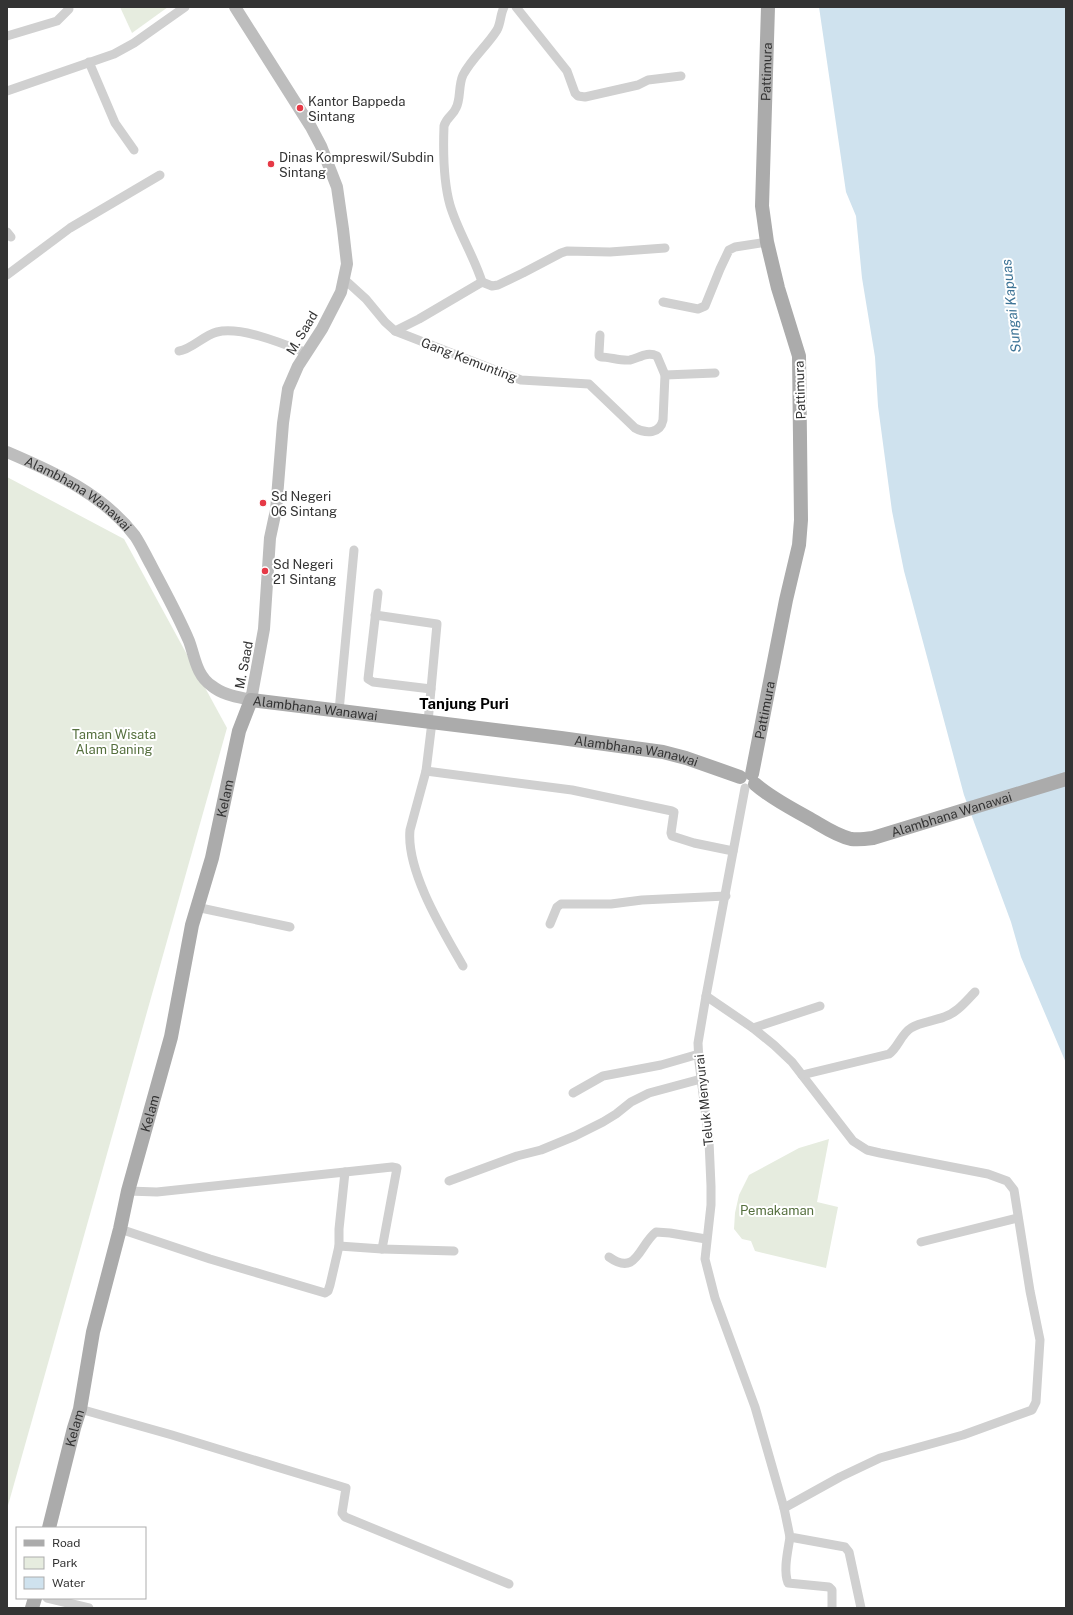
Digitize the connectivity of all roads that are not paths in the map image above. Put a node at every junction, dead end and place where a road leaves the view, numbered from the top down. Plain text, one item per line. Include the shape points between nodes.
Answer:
1 (185, 7) edge
2 (235, 7) edge
3 (504, 7) edge
4 (516, 7) edge
5 (768, 7) edge
6 (69, 9) dead end
7 (7, 36) edge
8 (89, 62) junction
9 (681, 76) dead end
10 (7, 91) edge
11 (134, 150) dead end
12 (160, 175) dead end
13 (767, 242) junction
14 (665, 248) dead end
15 (7, 275) edge
16 (344, 279) junction
17 (482, 282) junction
18 (663, 302) dead end
19 (395, 331) junction
20 (600, 335) dead end
21 (179, 351) dead end
22 (307, 353) junction
23 (715, 373) dead end
24 (665, 375) junction
25 (7, 452) edge
26 (354, 550) dead end
27 (378, 593) dead end
28 (376, 615) junction
29 (431, 689) junction
30 (251, 700) junction
31 (339, 711) junction
32 (430, 722) junction
33 (426, 771) junction
34 (1066, 780) edge
35 (748, 781) junction
36 (733, 850) junction
37 (726, 896) junction
38 (196, 907) junction
39 (550, 924) dead end
40 (290, 927) dead end
41 (464, 966) dead end
42 (975, 992) dead end
43 (706, 996) junction
44 (820, 1006) dead end
45 (753, 1028) junction
46 (699, 1054) junction
47 (802, 1075) junction
48 (701, 1079) junction
49 (573, 1093) dead end
50 (345, 1172) junction
51 (449, 1181) dead end
52 (128, 1191) junction
53 (1017, 1218) junction
54 (120, 1229) junction
55 (706, 1239) junction
56 (920, 1242) dead end
57 (338, 1246) junction
58 (382, 1249) junction
59 (454, 1251) dead end
60 (609, 1257) dead end
61 (80, 1409) junction
62 (784, 1508) junction
63 (49, 1527) edge
64 (790, 1537) junction
65 (510, 1584) dead end
66 (51, 1599) edge
67 (89, 1608) edge
68 (832, 1608) edge
69 (861, 1608) edge

1 - 8 street via 124,49
2 - 16 street, M. Saad via 321,146 336,187 343,229 346,264
3 - 17 street via 496,31 464,74 459,86 457,107 444,126 445,174 450,205
4 - 9 street via 567,71 578,96 585,97 638,85 648,80
5 - 13 main road, Pattimura via 762,178 762,206
6 - 7 street via 57,21
8 - 10 street
8 - 11 street via 115,123
12 - 15 street via 70,228
13 - 18 street via 729,250 705,306 698,309
13 - 35 main road, Pattimura via 799,356 802,520 799,545
14 - 17 street via 610,252 567,251 498,285 492,286
16 - 19 street, Gang Kemunting
16 - 22 street, M. Saad via 338,298 322,330
17 - 19 street
19 - 24 street, Gang Kemunting via 521,380 589,384 635,428 644,431 655,431 661,426
20 - 24 street, Gang Kemunting via 599,356 625,360 654,354
21 - 22 street via 206,336 232,330
22 - 30 street, M. Saad via 288,389 276,510 270,538 264,629
23 - 24 street
25 - 30 street, Alambhana Wanawai via 54,472 92,495 116,515 135,537 170,601 199,672 211,686
26 - 31 street
27 - 28 street
28 - 29 street via 437,624
28 - 29 street via 368,679 373,682
29 - 32 street
30 - 31 main road, Alambhana Wanawai
30 - 38 main road, Kelam via 239,731 212,858
31 - 32 main road, Alambhana Wanawai
32 - 33 street
32 - 35 main road, Alambhana Wanawai via 663,752
33 - 36 street via 572,790 672,811 672,836
33 - 41 street via 410,830 414,861 430,904
34 - 35 main road, Alambhana Wanawai via 860,840 842,836
35 - 36 street, Teluk Menyurai
36 - 37 street, Teluk Menyurai
37 - 39 street via 611,904 561,904 557,907
37 - 43 street, Teluk Menyurai
38 - 40 street
38 - 52 main road, Kelam via 171,1037
42 - 47 street via 962,1006 944,1017 912,1027 889,1054
43 - 45 street
43 - 46 street, Teluk Menyurai via 700,1026
44 - 45 street
45 - 47 street via 774,1045
46 - 48 street, Teluk Menyurai
46 - 49 street via 661,1066 603,1076
47 - 53 street via 848,1136 858,1145 867,1150 988,1174 1007,1181 1014,1190
48 - 51 street via 649,1093 575,1136
48 - 55 street, Teluk Menyurai via 709,1141 711,1186
50 - 52 street via 157,1192
50 - 57 street
50 - 58 street via 392,1166 397,1168
52 - 54 main road, Kelam
53 - 56 street
53 - 62 street via 1040,1340 1036,1402 1032,1410 963,1435 880,1458
54 - 57 street via 320,1293 328,1291
54 - 61 main road, Kelam via 93,1332
55 - 60 street via 656,1232 630,1262 616,1263
55 - 62 street, Teluk Menyurai via 705,1259 711,1286 755,1407
57 - 58 street
58 - 59 street
61 - 63 main road, Kelam
61 - 65 street via 345,1487 347,1491 342,1513 345,1517
62 - 64 street, Teluk Menyurai
64 - 68 street via 786,1560 788,1583 829,1587 832,1590
64 - 69 street via 845,1547 849,1552
66 - 67 street

